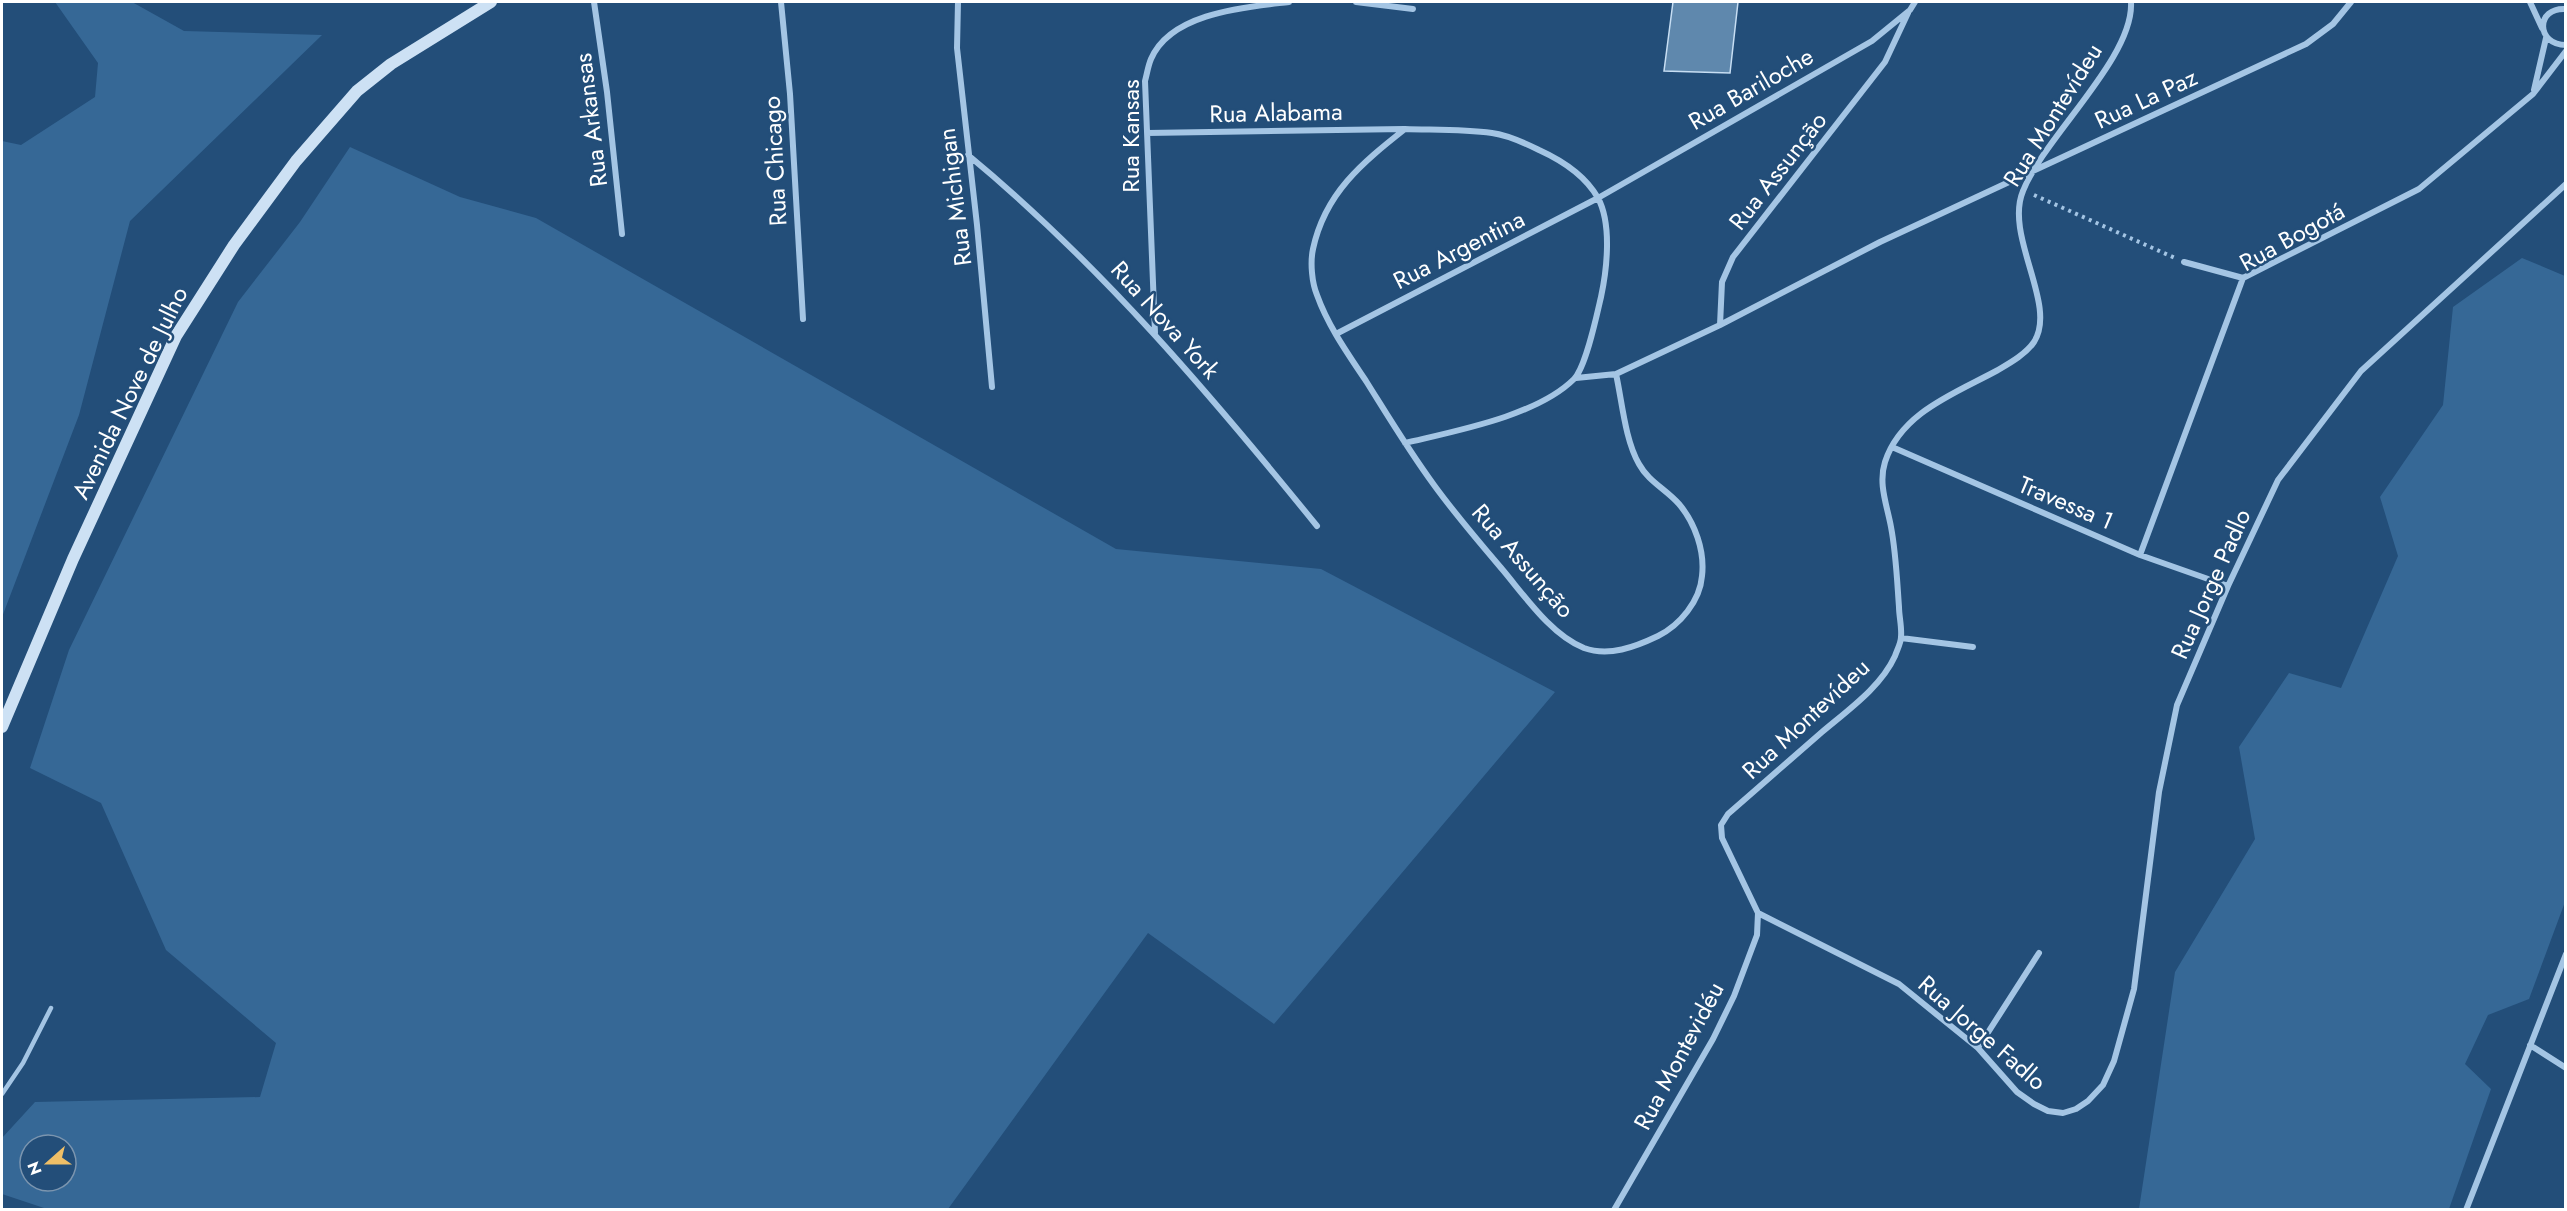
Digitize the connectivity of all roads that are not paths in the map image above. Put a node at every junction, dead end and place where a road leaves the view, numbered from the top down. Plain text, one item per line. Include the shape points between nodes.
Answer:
1 (491, 2) edge
2 (594, 2) edge
3 (781, 2) edge
4 (958, 2) edge
5 (1289, 2) edge
6 (1356, 2) edge
7 (1915, 2) edge
8 (2131, 2) edge
9 (2351, 2) edge
10 (2530, 2) edge
11 (2552, 2) edge
12 (2557, 8) junction
13 (1413, 9) dead end
14 (2565, 9) edge
15 (1910, 10) junction
16 (2545, 35) junction
17 (2565, 45) edge
18 (2565, 51) edge
19 (2533, 94) junction
20 (1405, 129) junction
21 (1147, 133) junction
22 (968, 155) junction
23 (2034, 171) junction
24 (2565, 184) edge
25 (1598, 198) junction
26 (622, 234) dead end
27 (2184, 262) road end
28 (2243, 278) junction
29 (803, 319) dead end
30 (1720, 325) junction
31 (1155, 334) junction
32 (1336, 334) junction
33 (1616, 374) junction
34 (1576, 378) junction
35 (992, 387) dead end
36 (1405, 443) junction
37 (1892, 447) junction
38 (1317, 526) dead end
39 (2140, 555) junction
40 (2228, 586) junction
41 (1901, 638) junction
42 (1973, 647) dead end
43 (2, 727) edge
44 (1758, 914) junction
45 (2039, 953) dead end
46 (2565, 954) edge
47 (51, 1008) dead end
48 (2530, 1045) junction
49 (1978, 1048) junction
50 (2565, 1068) edge
51 (2, 1094) edge
52 (2088, 1101) joint
53 (1614, 1209) edge
54 (2466, 1209) edge

1 - 43 main road, Avenida Nove de Julho via 391,64 357,91 296,161 198,298 160,369 73,559
2 - 26 street, Rua Arkansas
3 - 29 street, Rua Chicago
4 - 22 street, Rua Michigan via 957,48
5 - 21 street, Rua Kansas via 1217,12 1166,39 1152,57 1145,81
6 - 13 street
7 - 15 street, Rua Bariloche
8 - 23 street, Rua Montevídeu via 2125,35
9 - 23 street, Rua La Paz via 2333,24 2306,44
10 - 16 street
11 - 12 street
12 - 14 street
12 - 16 street via 2544,20
15 - 25 street, Rua Bariloche via 1872,41
15 - 30 street, Rua Assunção via 1885,62 1733,257 1722,282
16 - 17 street via 2552,42
16 - 19 street
18 - 19 street, Rua Bogotá
19 - 28 street, Rua Bogotá via 2419,189
20 - 21 street, Rua Alabama
20 - 25 street, Rua Alabama via 1493,133 1529,145 1562,161
20 - 32 street, Rua Assunção via 1341,186 1324,217 1313,251 1312,271 1316,294
21 - 31 street, Rua Kansas
22 - 31 street, Rua Nova York via 1097,272
22 - 35 street, Rua Michigan
23 - 30 street, Rua La Paz via 1880,242
23 - 37 street, Rua Montevídeu via 2018,206 2042,322 2034,343 2013,361 1918,414
24 - 40 street, Rua Jorge Padlo via 2361,371 2278,480
25 - 32 street, Rua Argentina
25 - 34 street via 1606,239 1603,287
27 - 28 street
28 - 39 street, Rua Bogotá
30 - 33 street
31 - 38 street, Rua Nova York
32 - 36 street, Rua Assunção
33 - 34 street
33 - 36 street, Rua Assunção via 1631,449 1640,467 1679,504 1697,533 1703,561 1699,593 1687,612 1671,630 1638,645 1618,651 1584,648 1542,617 1435,486
34 - 36 street via 1535,404 1486,423
37 - 39 street, Travessa 1
37 - 41 street, Rua Montevídeu via 1883,479
39 - 40 street, Travessa 1
40 - 52 street, Rua Jorge Padlo via 2177,705 2159,792 2134,989 2114,1061 2103,1085
41 - 42 street
41 - 44 street, Rua Montevídeu via 1894,657 1867,693 1728,814 1721,825 1722,838
44 - 49 street, Rua Jorge Fadlo via 1899,984
44 - 53 street, Rua Montevidéu via 1757,935 1734,996
45 - 49 street
46 - 48 street
47 - 51 lane
48 - 50 street
48 - 54 street
49 - 52 street, Rua Jorge Fadlo via 2017,1092 2048,1111 2063,1113

